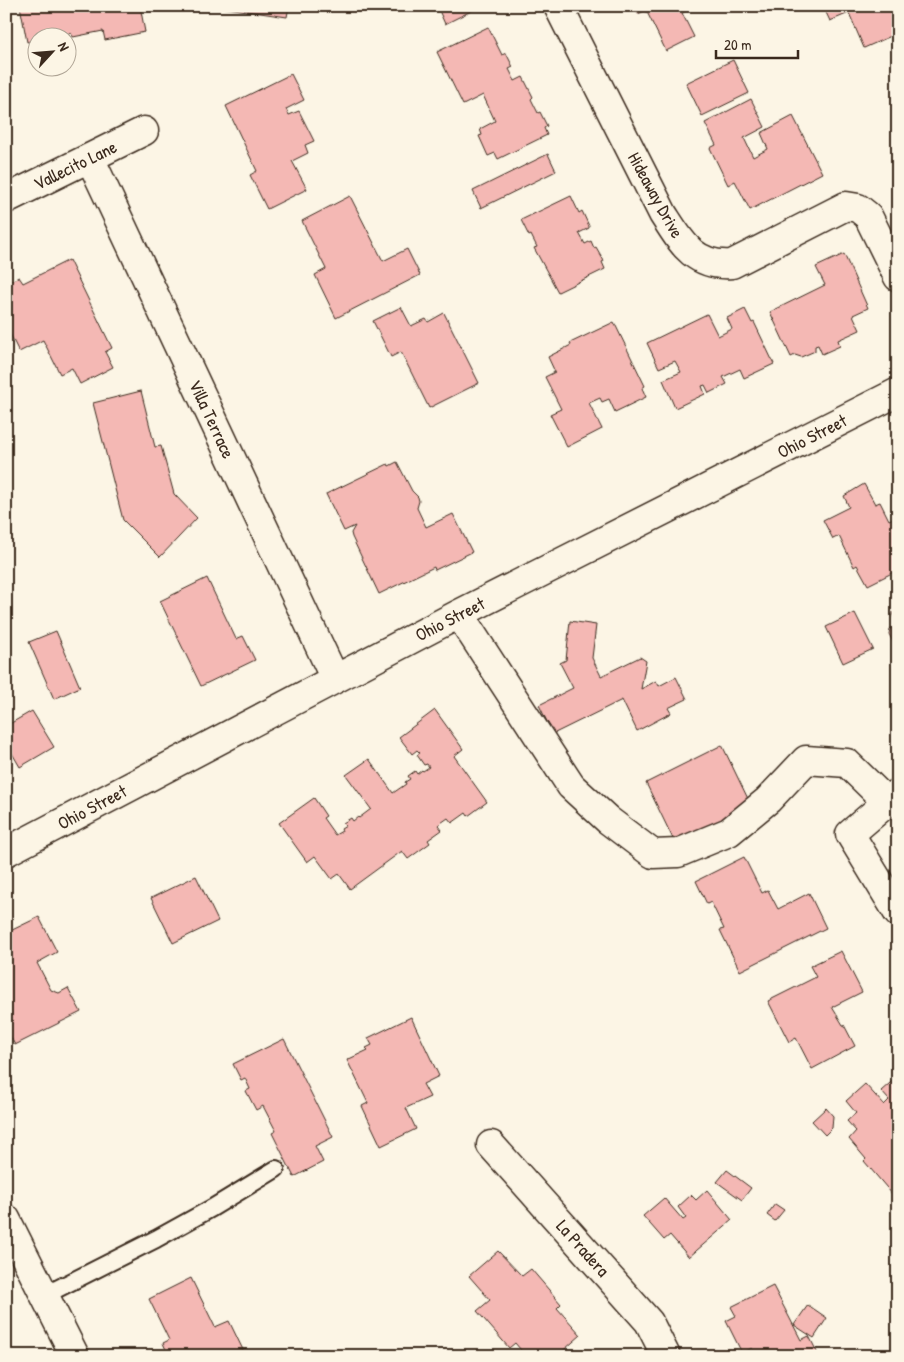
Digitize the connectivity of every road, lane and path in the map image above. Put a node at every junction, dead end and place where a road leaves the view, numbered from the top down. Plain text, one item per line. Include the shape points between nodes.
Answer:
1 (558, 6) edge
2 (144, 131) dead end
3 (90, 158) junction
4 (6, 199) edge
5 (898, 277) edge
6 (898, 392) edge
7 (459, 614) junction
8 (334, 679) junction
9 (892, 798) edge
10 (6, 852) edge
11 (898, 913) edge
12 (491, 1145) dead end
13 (276, 1169) dead end
14 (6, 1219) edge
15 (45, 1295) junction
16 (76, 1356) edge
17 (666, 1356) edge

1 - 5 street, Hideaway Drive via 663,214 694,255 719,265 732,264 846,206 858,208 868,216
2 - 3 street, Vallecito Lane
3 - 4 street, Vallecito Lane
3 - 8 street, Villa Terrace
6 - 7 street, Ohio Street
7 - 8 street, Ohio Street
7 - 9 street via 571,786 608,820 653,854 678,853 729,832 768,800 806,760 847,763
8 - 10 street, Ohio Street
9 - 11 street via 850,834
12 - 17 street, La Pradera via 649,1322
13 - 15 lane via 156,1239
14 - 15 street
15 - 16 street

